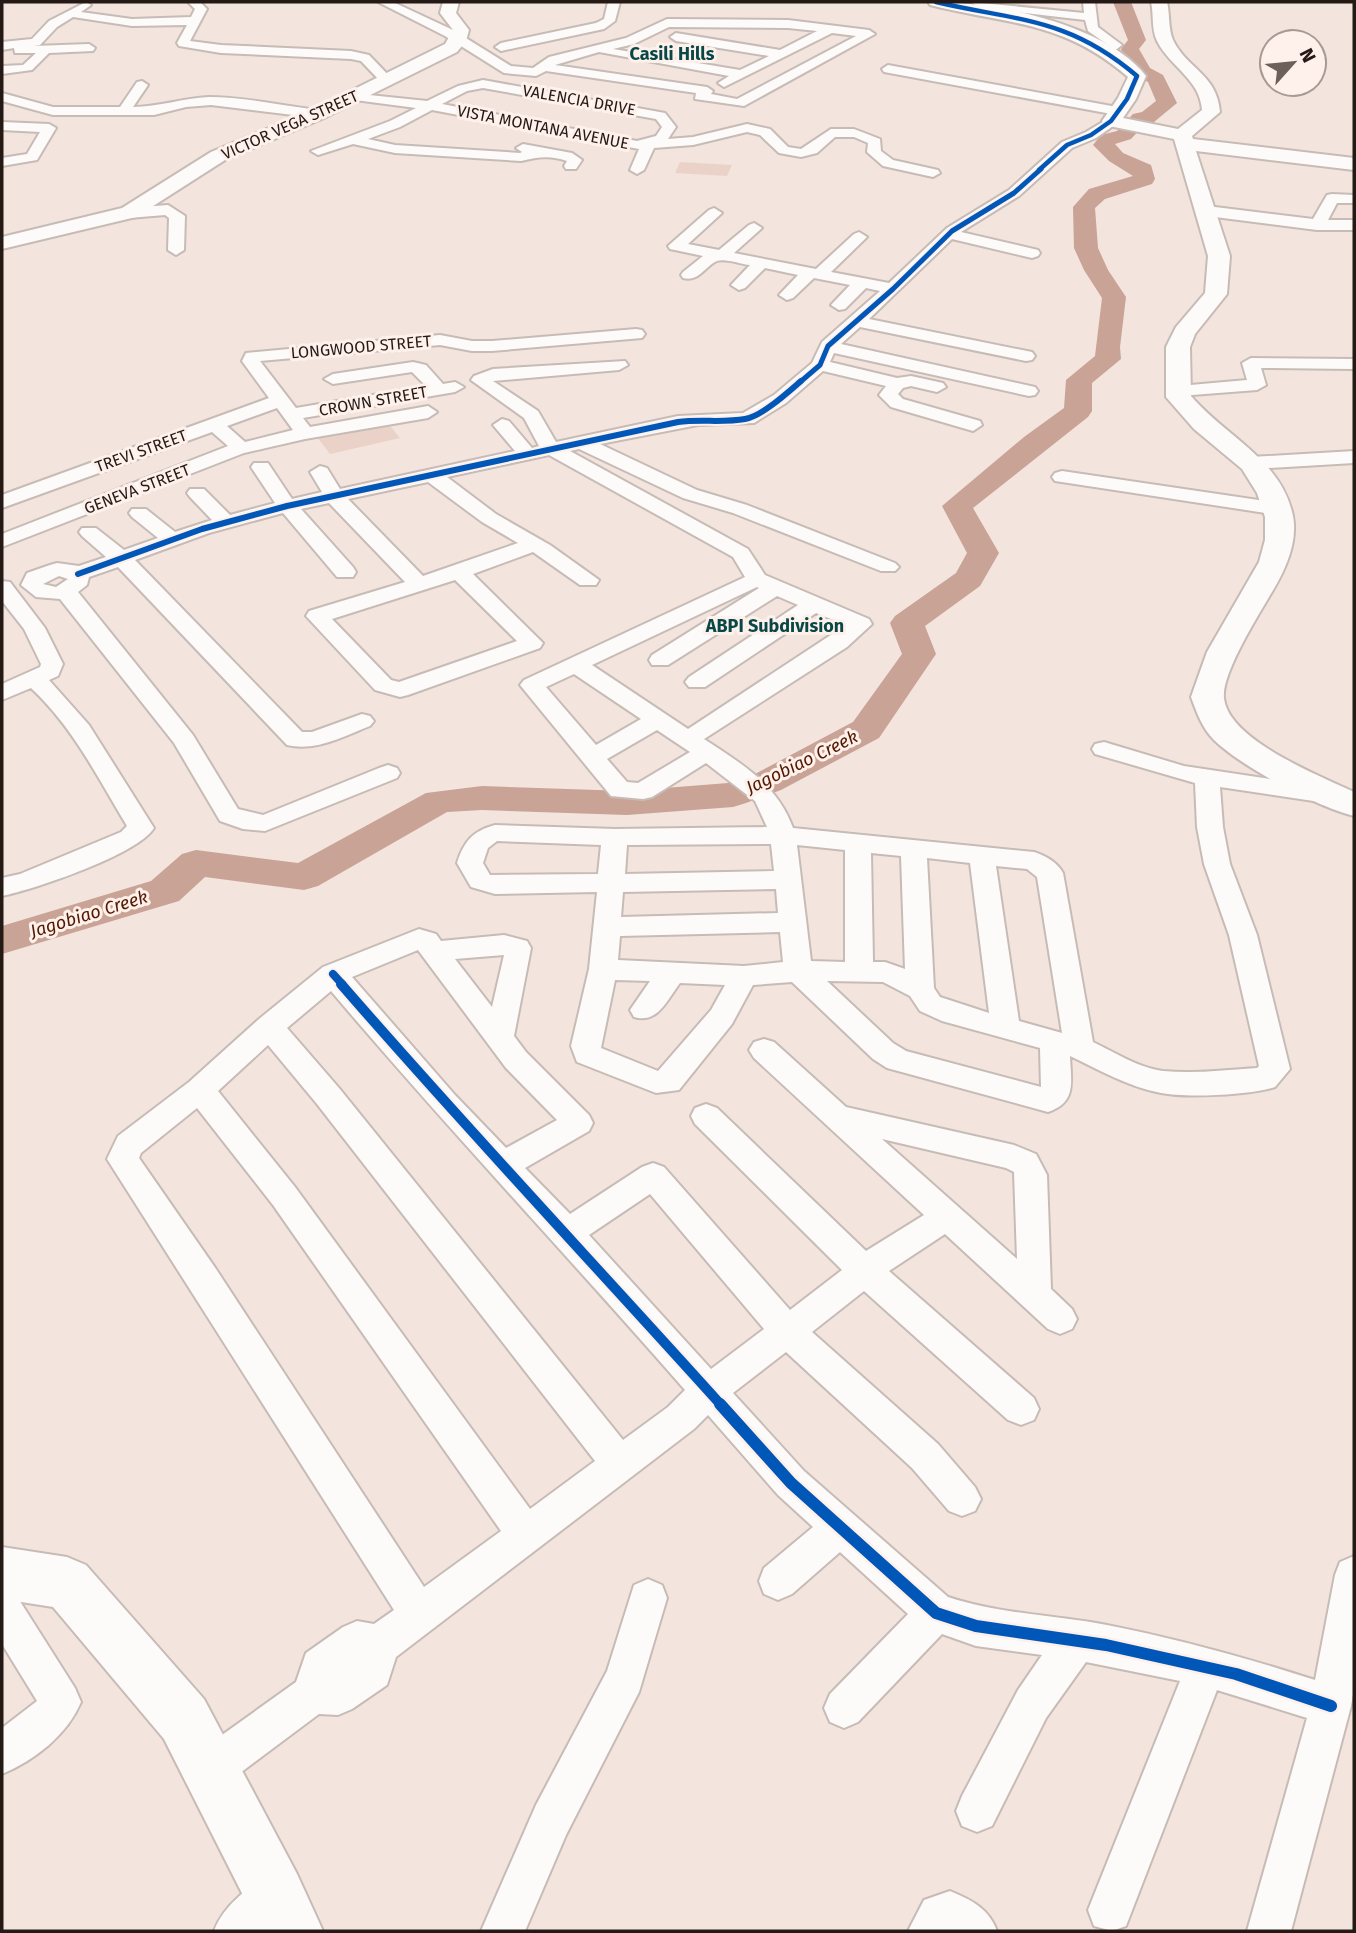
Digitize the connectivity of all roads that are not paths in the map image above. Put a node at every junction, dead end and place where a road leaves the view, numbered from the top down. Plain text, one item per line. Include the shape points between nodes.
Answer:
1 (90, 2) edge
2 (194, 2) edge
3 (384, 2) edge
4 (452, 2) edge
5 (614, 2) edge
6 (936, 2) edge
7 (977, 2) edge
8 (1057, 2) edge
9 (1159, 2) edge
10 (1090, 8) edge
11 (70, 13) junction
12 (194, 20) junction
13 (831, 29) junction
14 (649, 33) junction
15 (787, 40) junction
16 (458, 41) junction
17 (630, 41) junction
18 (665, 43) junction
19 (519, 44) junction
20 (501, 47) dead end
21 (2, 48) edge
22 (89, 48) dead end
23 (46, 49) junction
24 (594, 50) junction
25 (1105, 52) junction
26 (570, 55) junction
27 (549, 63) junction
28 (760, 64) junction
29 (888, 69) dead end
30 (2, 70) edge
31 (741, 74) junction
32 (387, 80) junction
33 (724, 82) junction
34 (142, 85) dead end
35 (707, 91) junction
36 (359, 94) junction
37 (2, 97) edge
38 (433, 106) junction
39 (124, 111) junction
40 (318, 114) junction
41 (1116, 118) junction
42 (2, 126) edge
43 (437, 136) dead end
44 (351, 139) junction
45 (473, 139) dead end
46 (1184, 139) junction
47 (648, 145) junction
48 (408, 149) junction
49 (318, 151) dead end
50 (539, 151) junction
51 (2, 162) edge
52 (1354, 164) edge
53 (571, 166) dead end
54 (637, 170) dead end
55 (933, 173) dead end
56 (1354, 199) edge
57 (1207, 211) junction
58 (129, 213) junction
59 (714, 213) dead end
60 (1317, 225) junction
61 (1354, 225) edge
62 (754, 228) dead end
63 (949, 234) junction
64 (859, 237) dead end
65 (2, 243) edge
66 (176, 250) dead end
67 (1032, 253) dead end
68 (718, 256) junction
69 (760, 264) junction
70 (814, 274) junction
71 (689, 275) dead end
72 (862, 283) junction
73 (739, 285) dead end
74 (893, 289) junction
75 (787, 295) dead end
76 (839, 305) dead end
77 (855, 321) junction
78 (636, 334) dead end
79 (828, 346) junction
80 (315, 352) junction
81 (1026, 356) dead end
82 (1354, 364) edge
83 (620, 365) dead end
84 (820, 365) junction
85 (333, 379) junction
86 (897, 383) junction
87 (950, 389) dead end
88 (1029, 391) dead end
89 (1179, 391) junction
90 (349, 404) junction
91 (286, 407) junction
92 (428, 412) dead end
93 (214, 424) junction
94 (502, 425) dead end
95 (973, 425) dead end
96 (305, 433) junction
97 (582, 443) junction
98 (239, 449) junction
99 (551, 449) junction
100 (527, 453) junction
101 (1354, 457) edge
102 (1251, 463) junction
103 (366, 465) dead end
104 (261, 467) dead end
105 (320, 472) dead end
106 (430, 474) junction
107 (1062, 477) dead end
108 (381, 485) junction
109 (197, 493) dead end
110 (334, 496) junction
111 (2, 502) edge
112 (287, 506) junction
113 (1279, 509) junction
114 (139, 513) dead end
115 (225, 522) junction
116 (89, 532) dead end
117 (173, 540) junction
118 (2, 541) edge
119 (534, 544) junction
120 (122, 559) junction
121 (888, 567) dead end
122 (345, 572) dead end
123 (458, 572) junction
124 (588, 580) dead end
125 (71, 583) junction
126 (418, 583) junction
127 (765, 583) junction
128 (2, 587) edge
129 (816, 603) junction
130 (746, 605) junction
131 (790, 622) junction
132 (626, 639) junction
133 (839, 642) junction
134 (660, 660) junction
135 (575, 664) junction
136 (34, 679) junction
137 (697, 682) junction
138 (2, 693) edge
139 (738, 706) junction
140 (658, 719) junction
141 (362, 721) dead end
142 (697, 746) junction
143 (1104, 749) dead end
144 (592, 758) junction
145 (388, 773) dead end
146 (1207, 776) junction
147 (1344, 801) edge
148 (783, 835) junction
149 (615, 837) junction
150 (858, 843) junction
151 (914, 850) junction
152 (982, 857) junction
153 (787, 880) junction
154 (611, 885) junction
155 (2, 887) edge
156 (791, 922) junction
157 (608, 926) junction
158 (434, 951) junction
159 (603, 969) junction
160 (798, 971) junction
161 (859, 971) junction
162 (333, 974) junction
163 (671, 974) junction
164 (744, 976) junction
165 (920, 989) junction
166 (644, 1010) dead end
167 (270, 1027) junction
168 (1005, 1028) junction
169 (499, 1039) junction
170 (1067, 1045) junction
171 (764, 1050) dead end
172 (200, 1090) junction
173 (706, 1116) dead end
174 (838, 1116) junction
175 (503, 1165) junction
176 (946, 1217) junction
177 (567, 1233) junction
178 (864, 1270) junction
179 (1034, 1296) junction
180 (1060, 1320) dead end
181 (787, 1331) junction
182 (707, 1392) junction
183 (1021, 1409) dead end
184 (619, 1463) junction
185 (962, 1499) dead end
186 (840, 1528) junction
187 (526, 1535) junction
188 (1354, 1575) edge
189 (778, 1581) dead end
190 (3, 1594) edge
191 (648, 1598) dead end
192 (936, 1613) junction
193 (419, 1614) junction
194 (1076, 1642) junction
195 (1205, 1669) junction
196 (1331, 1706) junction
197 (845, 1708) dead end
198 (2, 1753) edge
199 (209, 1770) junction
200 (977, 1811) dead end
201 (1110, 1910) dead end
202 (284, 1913) edge
203 (236, 1931) edge
204 (503, 1931) edge
205 (930, 1931) edge
206 (975, 1931) edge
207 (1269, 1931) edge

1 - 11 street
2 - 12 street via 201,9
3 - 16 street
4 - 16 street via 448,13 461,30
5 - 19 street via 608,21 600,26
6 - 25 street via 1018,16
7 - 10 street
8 - 10 street
9 - 46 street via 1164,38 1207,88 1212,101 1212,112
10 - 25 street via 1092,28 1116,45
11 - 12 street via 130,22
11 - 21 street via 36,42
12 - 32 street via 183,43 351,55 365,58
13 - 15 street
13 - 15 street
13 - 35 street via 869,34 739,103 700,96
14 - 15 street via 667,23
14 - 17 street
14 - 18 street
15 - 18 street
15 - 18 street
15 - 28 street
16 - 27 street via 508,70 536,72
16 - 32 street, VICTOR VEGA STREET
17 - 18 street
17 - 24 street
18 - 28 street
19 - 20 street
19 - 27 street
21 - 23 street
22 - 23 street
23 - 30 street via 29,69
24 - 26 street
24 - 31 street
25 - 41 street via 1137,76
26 - 27 street
26 - 33 street
27 - 35 street
28 - 31 street
29 - 41 street
31 - 33 street
32 - 36 street, VICTOR VEGA STREET
33 - 35 street
34 - 39 street
36 - 38 street, VISTA MONTANA AVENUE
36 - 40 street, VICTOR VEGA STREET
37 - 39 street
38 - 44 street
38 - 47 street, VISTA MONTANA AVENUE
38 - 47 street, VALENCIA DRIVE via 465,86 483,84 642,111 660,116 669,127 661,139
39 - 40 street via 211,101
40 - 58 street, VICTOR VEGA STREET via 218,156
41 - 46 street
41 - 63 street via 1067,145 1014,193
42 - 51 street via 49,128 32,157
43 - 48 street
44 - 48 street
44 - 49 street
45 - 50 street
46 - 52 street
46 - 57 street
47 - 54 street, VALENCIA DRIVE
47 - 55 street, VISTA MONTANA AVENUE via 693,141 747,128 765,132 784,150 802,153 826,136 843,132 871,137 874,152 888,163
48 - 50 street via 521,157
50 - 53 street via 571,158 575,163
56 - 60 street via 1332,198
57 - 60 street
57 - 89 street via 1219,256 1219,282 1216,294 1184,332 1178,347
58 - 65 street, VICTOR VEGA STREET
58 - 66 street via 168,210 177,216
59 - 68 street via 676,245
60 - 61 street
62 - 68 street
63 - 67 street
63 - 74 street
64 - 70 street
68 - 69 street
68 - 71 street
69 - 70 street
69 - 73 street
70 - 72 street
70 - 75 street
72 - 74 street
72 - 76 street
74 - 77 street
77 - 79 street
77 - 81 street
78 - 80 street, LONGWOOD STREET via 492,346 440,340
79 - 84 street
79 - 88 street
80 - 85 street
80 - 91 street, LONGWOOD STREET via 253,357 251,361
82 - 89 street via 1251,363 1257,385
83 - 99 street via 494,374 480,380 531,415
84 - 86 street
84 - 97 street via 747,419 698,419
85 - 90 street
85 - 90 street, CROWN STREET via 413,367 447,388
86 - 87 street via 911,381
86 - 95 street via 888,396 897,403
89 - 102 street via 1194,415
90 - 91 street, CROWN STREET
91 - 93 street, TREVI STREET
91 - 96 street
92 - 96 street, GENEVA STREET
93 - 98 street
93 - 111 street, TREVI STREET
94 - 100 street
96 - 98 street, GENEVA STREET
97 - 99 street
97 - 121 street via 690,495 740,509
98 - 118 street, GENEVA STREET
99 - 100 street
99 - 127 street via 741,554
100 - 106 street via 468,457
101 - 102 street
102 - 113 street
103 - 108 street
104 - 112 street
105 - 110 street
106 - 108 street
106 - 119 street via 489,518
107 - 113 street
108 - 110 street
109 - 115 street
110 - 112 street
110 - 126 street
112 - 115 street
112 - 122 street
113 - 147 street via 1280,535 1273,564 1223,651 1207,697 1228,735
114 - 117 street
115 - 117 street
116 - 120 street
117 - 120 street
119 - 123 street
119 - 124 street
120 - 125 street
120 - 141 street via 296,740 315,739
123 - 126 street
123 - 126 street via 532,643 400,690 383,685 317,616
125 - 128 street via 70,570 44,572 32,585
125 - 145 street via 184,740 229,815 265,823
127 - 129 street
127 - 130 street
127 - 132 street
128 - 136 street via 34,628 52,664
129 - 131 street
129 - 133 street via 860,623
130 - 131 street
130 - 134 street
131 - 133 street
131 - 137 street
132 - 134 street
132 - 135 street
133 - 139 street
134 - 137 street
135 - 140 street
135 - 144 street via 532,685
136 - 138 street
136 - 155 street via 75,722 141,828 130,838 26,882
137 - 139 street
139 - 142 street
140 - 142 street
140 - 144 street
142 - 144 street via 648,788 636,791 621,790
142 - 148 street via 773,807
143 - 146 street via 1181,773
146 - 147 street
146 - 170 street via 1217,864 1243,935 1275,1069 1264,1079 1162,1082
148 - 149 street
148 - 150 street
148 - 153 street
149 - 154 street
149 - 154 street via 495,832 476,844 470,863 480,881 495,885
150 - 151 street
150 - 161 street
151 - 152 street
151 - 165 street
152 - 168 street
152 - 170 street via 1034,861 1050,873
153 - 154 street
153 - 156 street
154 - 157 street
156 - 157 street
156 - 160 street
157 - 159 street
158 - 162 street via 419,939
158 - 169 street
158 - 169 street via 517,948
159 - 163 street
159 - 164 street via 587,1054 656,1083 673,1079 722,1017
160 - 161 street
160 - 164 street
160 - 170 street via 897,1060 1048,1100 1055,1096
161 - 165 street via 885,972
162 - 167 street
162 - 175 street
163 - 164 street
163 - 166 street
165 - 168 street via 930,1004
167 - 172 street
167 - 184 street
168 - 170 street
169 - 175 street via 578,1123
171 - 174 street
172 - 187 street via 284,1196
172 - 193 street via 129,1146 123,1159
173 - 178 street
174 - 176 street
174 - 179 street via 1025,1163 1031,1175
175 - 177 street
176 - 178 street
176 - 179 street
177 - 181 street via 653,1176
177 - 182 street
178 - 181 street
178 - 183 street
179 - 180 street
181 - 182 street
181 - 185 street via 925,1456
182 - 184 street via 681,1418
182 - 186 street via 791,1483
184 - 187 street
186 - 189 street
186 - 192 street
187 - 193 street
188 - 196 street
190 - 198 street via 61,1702 50,1719
190 - 199 street via 67,1583 184,1719
191 - 204 street via 625,1678 551,1821
192 - 194 street via 976,1626
192 - 197 street
193 - 199 street via 379,1645 373,1671 338,1696 313,1694
194 - 195 street
194 - 200 street via 1032,1704
195 - 196 street via 1236,1674
195 - 201 street
196 - 207 street
199 - 202 street
202 - 203 street
205 - 206 street via 940,1916 950,1913

